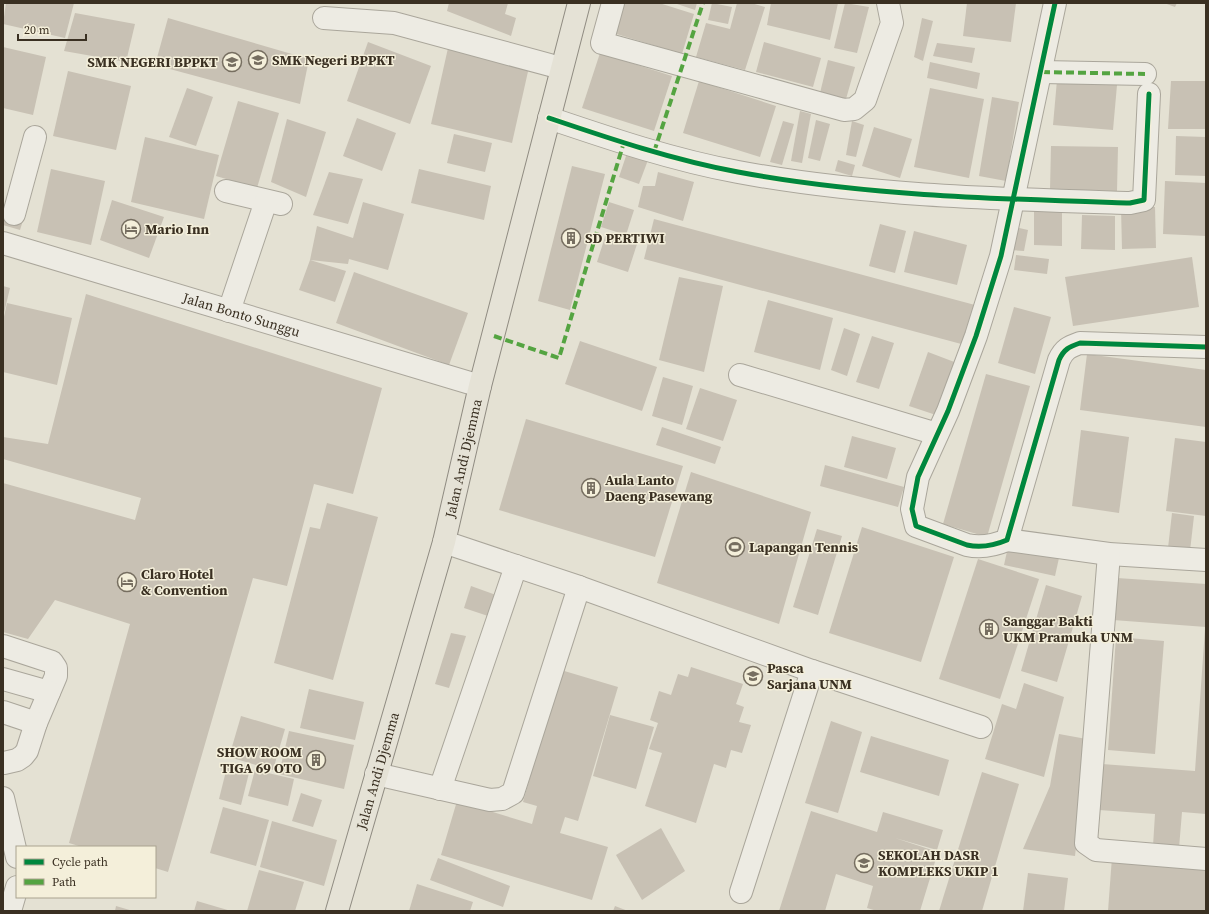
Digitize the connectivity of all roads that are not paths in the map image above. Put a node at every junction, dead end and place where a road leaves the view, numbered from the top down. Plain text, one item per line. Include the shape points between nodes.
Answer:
1 (579, 3) edge
2 (613, 3) edge
3 (1055, 3) edge
4 (890, 4) edge
5 (324, 18) dead end
6 (561, 68) junction
7 (1042, 72) junction
8 (549, 118) junction
9 (35, 137) dead end
10 (226, 191) dead end
11 (1013, 199) junction
12 (8, 232) edge
13 (229, 311) junction
14 (1206, 347) edge
15 (740, 375) dead end
16 (480, 386) junction
17 (938, 434) junction
18 (1007, 540) junction
19 (444, 542) junction
20 (1109, 554) junction
21 (1206, 560) edge
22 (516, 566) junction
23 (579, 587) junction
24 (3, 646) edge
25 (812, 671) junction
26 (3, 679) edge
27 (49, 692) junction
28 (3, 712) edge
29 (36, 722) junction
30 (981, 727) dead end
31 (3, 766) edge
32 (376, 774) junction
33 (440, 789) junction
34 (3, 798) edge
35 (16, 853) edge
36 (1206, 859) edge
37 (3, 881) edge
38 (16, 887) edge
39 (16, 890) edge
40 (741, 892) dead end
41 (10, 911) edge
42 (337, 911) edge

1 - 6 main road, Jalan Andi Djemma
2 - 4 street via 602,43 844,110 854,109 865,100 892,23
3 - 7 street
5 - 6 street via 394,23
6 - 8 main road, Jalan Andi Djemma
7 - 11 street
7 - 11 street via 1147,84 1144,200 1130,203
8 - 11 street via 654,152 737,172 836,187
8 - 16 main road, Jalan Andi Djemma
9 - 12 street
10 - 13 street via 274,202
11 - 17 street via 1001,256 976,336
12 - 13 street, Jalan Bonto Sunggu
13 - 16 street, Jalan Bonto Sunggu
14 - 18 street via 1080,343 1063,351
15 - 17 street
16 - 19 main road, Jalan Andi Djemma
17 - 18 street via 918,477 912,508 916,526 967,546 984,547
18 - 20 street
19 - 22 street
19 - 32 main road, Jalan Andi Djemma
20 - 21 street
20 - 36 street via 1086,843 1096,850
22 - 23 street
22 - 33 street
23 - 25 street
23 - 33 street via 513,793 502,799 490,800
24 - 27 street via 52,662 56,668 56,676
25 - 30 street
25 - 40 street
26 - 27 street
27 - 29 street
28 - 29 street
29 - 31 street via 27,751 23,756
32 - 33 street
32 - 42 main road, Jalan Andi Djemma
34 - 35 street
37 - 38 street
39 - 41 street

